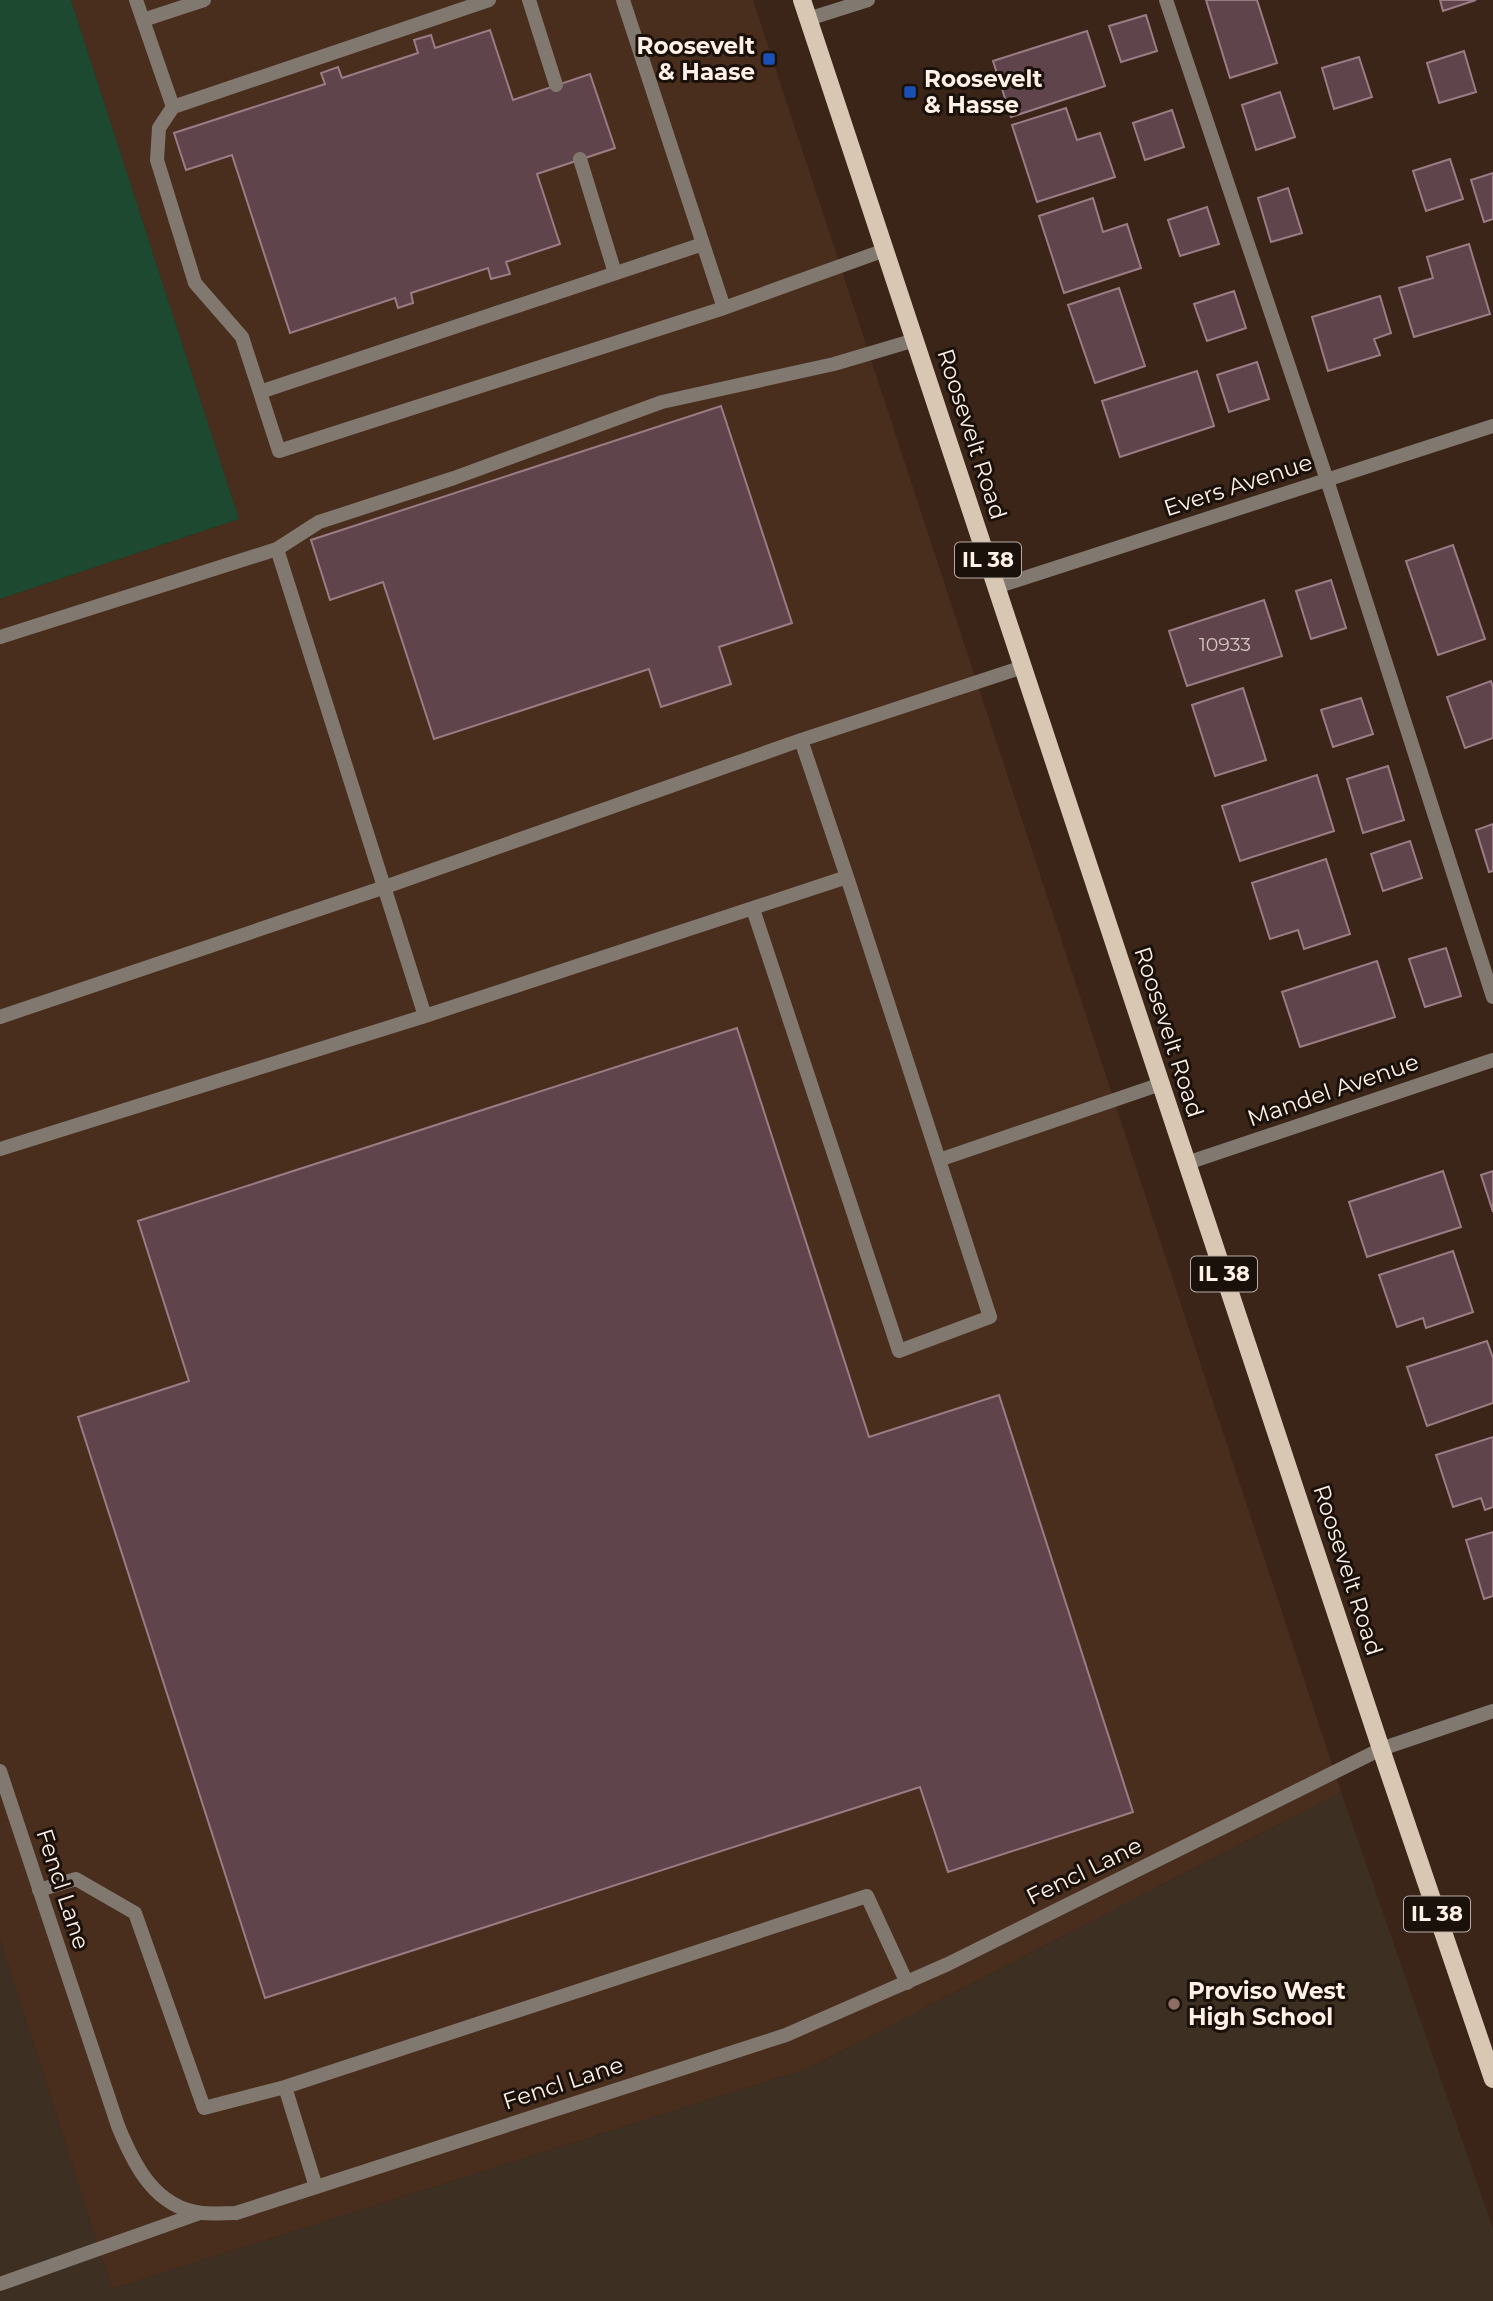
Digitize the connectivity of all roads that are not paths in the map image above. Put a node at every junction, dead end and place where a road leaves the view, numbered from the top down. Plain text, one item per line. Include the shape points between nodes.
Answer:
1 (136, 0) edge
2 (204, 0) edge
3 (489, 0) edge
4 (528, 0) edge
5 (622, 0) edge
6 (802, 0) edge
7 (868, 0) edge
8 (1166, 0) edge
9 (808, 19) junction
10 (143, 20) junction
11 (556, 85) dead end
12 (173, 107) junction
13 (579, 159) dead end
14 (703, 244) junction
15 (885, 250) junction
16 (615, 273) junction
17 (724, 308) junction
18 (915, 340) junction
19 (260, 392) junction
20 (1493, 426) edge
21 (1326, 480) junction
22 (277, 549) junction
23 (996, 587) junction
24 (0, 637) edge
25 (1023, 667) junction
26 (801, 740) junction
27 (847, 877) junction
28 (386, 887) junction
29 (753, 909) junction
30 (1493, 998) edge
31 (425, 1016) junction
32 (0, 1017) edge
33 (1493, 1060) edge
34 (1161, 1084) junction
35 (0, 1150) edge
36 (939, 1160) junction
37 (1187, 1163) junction
38 (1493, 1711) edge
39 (1381, 1749) junction
40 (0, 1771) edge
41 (39, 1890) junction
42 (907, 1983) junction
43 (1493, 2079) edge
44 (285, 2087) junction
45 (316, 2187) junction
46 (200, 2213) junction
47 (0, 2284) edge

1 - 10 street
2 - 10 street
3 - 12 street
4 - 11 street
5 - 14 street
6 - 9 main road, Roosevelt Road / IL 38
7 - 9 street
8 - 21 street
9 - 15 main road, Roosevelt Road / IL 38
10 - 12 street
12 - 19 street via 159,128 157,160 195,284 242,337
13 - 16 street
14 - 16 street
14 - 17 street
15 - 17 street
15 - 18 main road, Roosevelt Road / IL 38
16 - 19 street
17 - 19 street via 279,451
18 - 22 street via 834,364 662,402 319,522
18 - 23 main road, Roosevelt Road / IL 38
20 - 21 street, Evers Avenue
21 - 23 street, Evers Avenue
21 - 30 street
22 - 24 street
22 - 28 street
23 - 25 main road, Roosevelt Road / IL 38
25 - 26 street
25 - 34 main road, Roosevelt Road / IL 38
26 - 27 street
26 - 28 street
27 - 29 street
27 - 36 street
28 - 31 street
28 - 32 street
29 - 31 street
29 - 36 street via 898,1351 990,1317
31 - 35 street
33 - 37 street, Mandel Avenue
34 - 36 street
34 - 37 main road, Roosevelt Road / IL 38
37 - 39 main road, Roosevelt Road / IL 38
38 - 39 street, Fencl Lane
39 - 42 street, Fencl Lane
39 - 43 main road, Roosevelt Road / IL 38
40 - 41 street, Fencl Lane
41 - 44 street via 76,1879 135,1913 204,2108
41 - 46 street, Fencl Lane via 131,2159 151,2187
42 - 44 street via 867,1896
42 - 45 street, Fencl Lane via 786,2035
44 - 45 street
45 - 46 street, Fencl Lane via 236,2213
46 - 47 street

